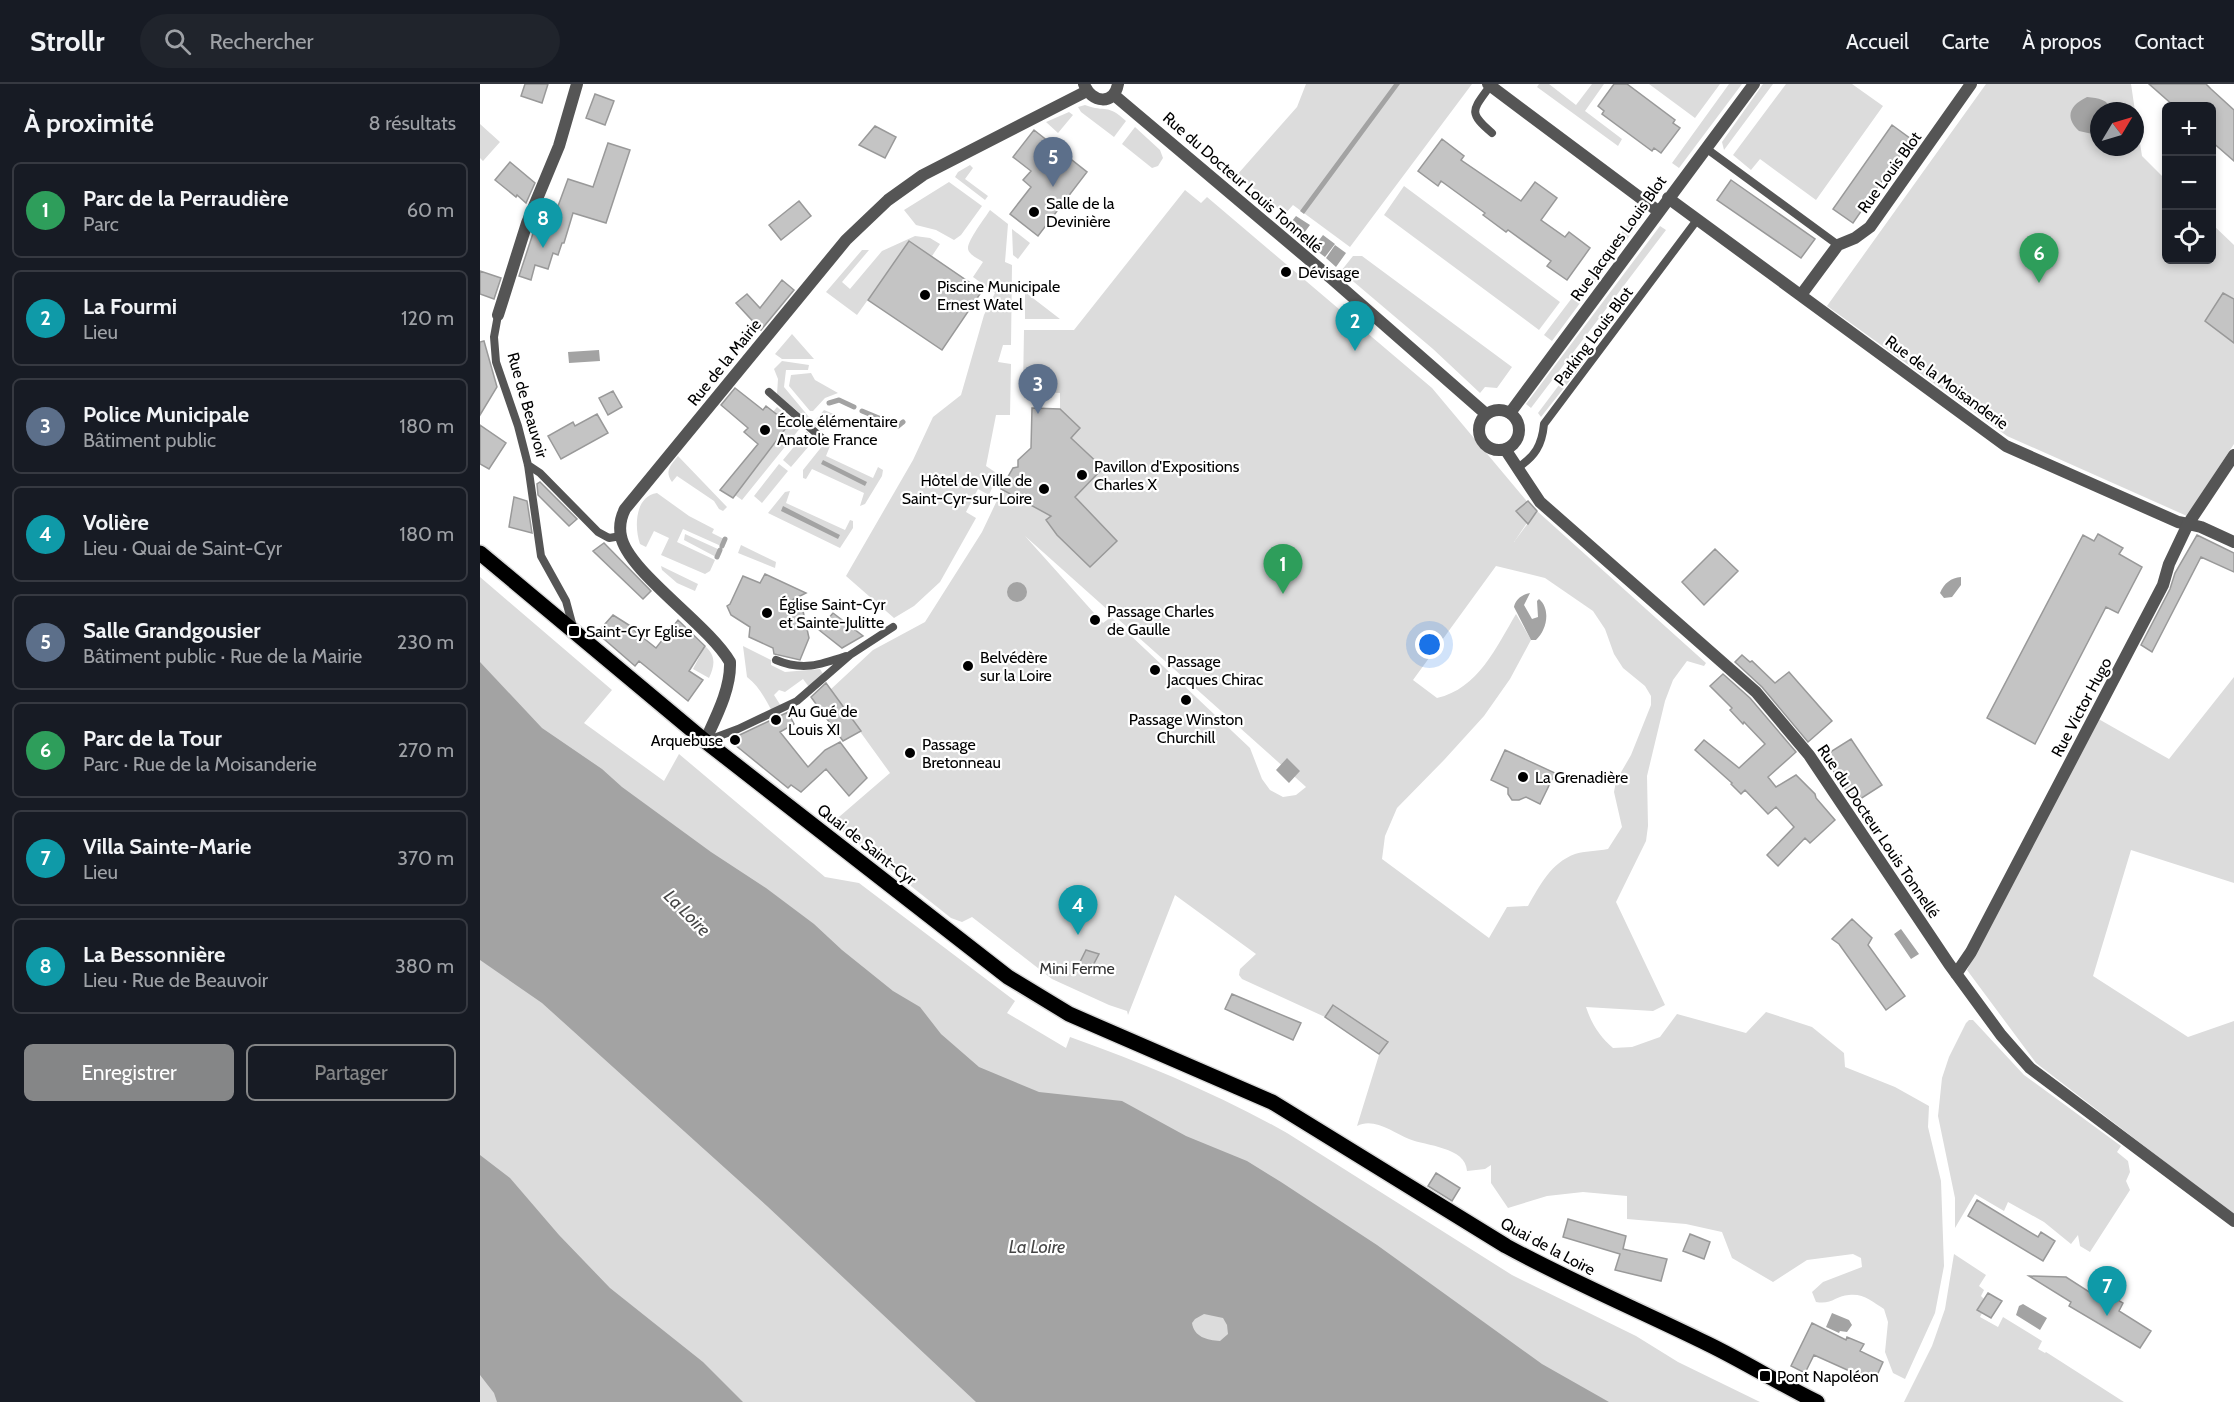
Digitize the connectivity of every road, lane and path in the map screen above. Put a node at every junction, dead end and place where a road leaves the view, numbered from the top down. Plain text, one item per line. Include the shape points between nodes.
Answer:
1 (577, 84) edge
2 (1754, 84) edge
3 (1971, 84) edge
4 (1489, 85) edge
5 (1085, 88) edge
6 (1116, 89) edge
7 (1492, 133) dead end
8 (1707, 150) junction
9 (1668, 198) junction
10 (1658, 211) junction
11 (1697, 220) junction
12 (1838, 245) junction
13 (1801, 295) junction
14 (498, 315) joint
15 (769, 392) dead end
16 (1510, 413) junction
17 (1486, 414) junction
18 (824, 440) dead end
19 (1505, 448) junction
20 (2234, 455) edge
21 (528, 465) junction
22 (1517, 468) junction
23 (2188, 524) junction
24 (621, 536) junction
25 (2234, 542) edge
26 (480, 553) edge
27 (893, 627) dead end
28 (574, 631) junction
29 (850, 655) junction
30 (776, 660) dead end
31 (705, 741) junction
32 (1956, 974) junction
33 (1272, 1102) joint
34 (2234, 1221) edge
35 (1817, 1402) edge

1 - 14 street, Rue de Beauvoir via 559,146 527,222
2 - 8 street, Rue Jacques Louis Blot
3 - 12 street, Rue Louis Blot via 1870,227
4 - 7 lane via 1474,113 1477,121
4 - 10 street
5 - 6 street via 1099,99
5 - 24 street, Rue de la Mairie via 923,175 888,200 846,240 625,509
6 - 17 street, Rue du Docteur Louis Tonnellé
8 - 9 street, Rue Jacques Louis Blot
8 - 12 lane
9 - 10 street, Rue Jacques Louis Blot
9 - 11 street, Rue de la Moisanderie
10 - 16 street, Rue Jacques Louis Blot
11 - 13 street, Rue de la Moisanderie
11 - 22 lane, Parking Louis Blot via 1544,424 1536,453
12 - 13 street, Rue Louis Blot
13 - 23 street, Rue de la Moisanderie via 2006,446
14 - 21 lane, Rue de Beauvoir via 494,337 496,362
15 - 18 lane
16 - 17 street via 1498,410
16 - 19 street via 1519,432 1513,444
17 - 19 street via 1479,425 1480,437 1489,447
19 - 22 street, Rue du Docteur Louis Tonnellé
20 - 23 street, Rue Victor Hugo
21 - 24 lane via 598,532 609,538
21 - 28 lane, Rue de Beauvoir via 541,556 566,601
22 - 32 street, Rue du Docteur Louis Tonnellé via 1540,502 1756,692 1809,755
23 - 25 street, Rue de la Moisanderie
23 - 32 street, Rue Victor Hugo via 2163,585 1977,942
24 - 31 street via 639,567 715,640 730,662 728,682
26 - 28 main road, Quai de Saint-Cyr
27 - 29 lane
28 - 31 main road, Quai de Saint-Cyr
29 - 30 lane via 819,665 792,667
29 - 31 lane via 797,701
31 - 33 main road, Quai de Saint-Cyr via 1036,996
32 - 34 street, Rue du Docteur Louis Tonnellé via 2030,1068
33 - 35 main road, Quai de la Loire via 1506,1246

